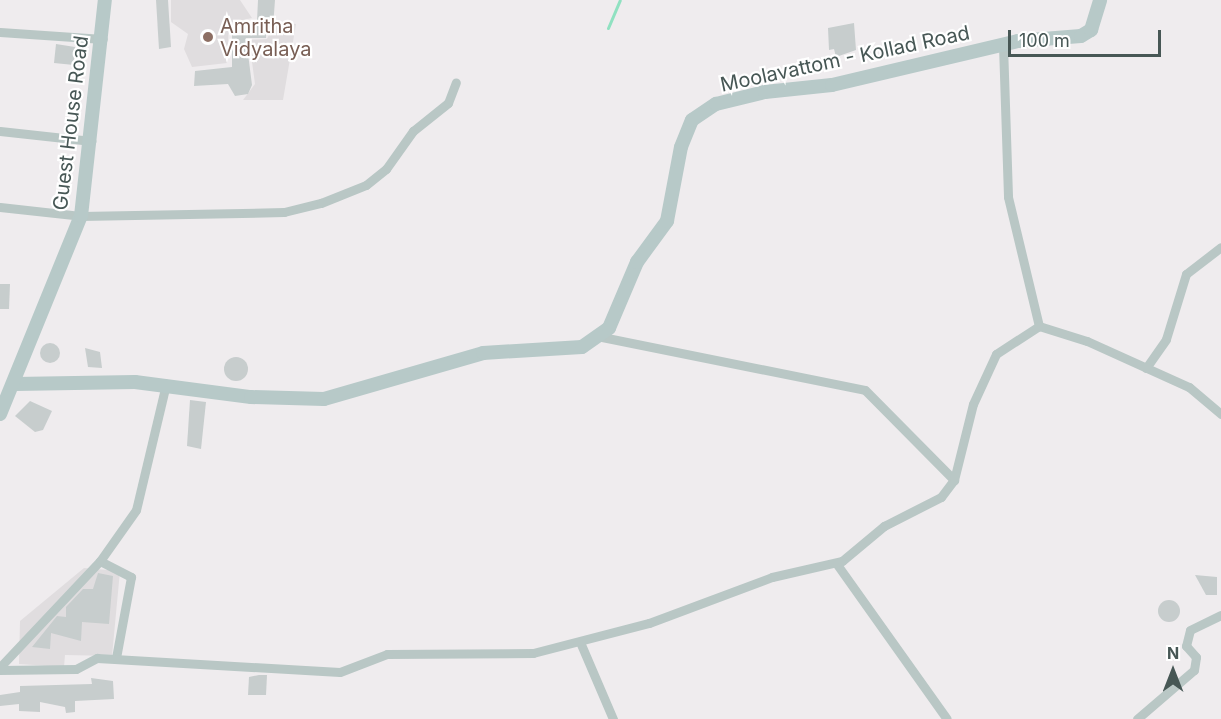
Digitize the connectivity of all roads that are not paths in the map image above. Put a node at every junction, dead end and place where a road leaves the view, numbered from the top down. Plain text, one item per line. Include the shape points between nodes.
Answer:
1 (105, 0) edge
2 (1100, 0) edge
3 (0, 32) edge
4 (103, 39) junction
5 (1003, 45) junction
6 (456, 82) dead end
7 (0, 131) edge
8 (91, 141) junction
9 (0, 207) edge
10 (81, 216) junction
11 (1221, 247) edge
12 (1039, 327) junction
13 (597, 336) junction
14 (1146, 368) junction
15 (15, 384) junction
16 (166, 384) junction
17 (0, 414) edge
18 (1221, 414) edge
19 (954, 480) junction
20 (100, 561) junction
21 (836, 563) junction
22 (1221, 615) edge
23 (580, 642) junction
24 (116, 658) junction
25 (0, 668) edge
26 (613, 719) edge
27 (947, 719) edge
28 (1137, 719) edge

1 - 4 main road, Guest House Road
2 - 5 main road, Moolavattom - Kollad Road via 1091,30 1081,36
3 - 4 street
4 - 8 main road, Guest House Road
5 - 12 street via 1008,197
5 - 13 main road, Moolavattom - Kollad Road via 832,85 765,92 716,104 692,120 681,147 667,222 637,262 609,328
6 - 10 street via 448,103 413,131 386,169 366,185 321,204 284,212
7 - 8 street
8 - 10 main road, Guest House Road
9 - 10 street
10 - 15 main road, Guest House Road
11 - 14 street via 1186,274 1166,339
12 - 14 street
12 - 19 street via 996,354 973,404
13 - 16 main road, Moolavattom - Kollad Road via 582,347 483,353 324,399 251,397
13 - 19 street via 865,390
14 - 18 street via 1189,387
15 - 16 main road, Moolavattom - Kollad Road
15 - 17 main road, Guest House Road
16 - 20 street via 136,510
19 - 21 street via 941,497 884,526
20 - 24 street via 131,577
20 - 25 street
21 - 23 street via 772,577 649,623
21 - 27 street
22 - 28 street via 1190,630 1186,646 1196,657 1194,670
23 - 24 street via 517,655 387,654 340,672
23 - 26 street
24 - 25 street via 91,658 75,669

